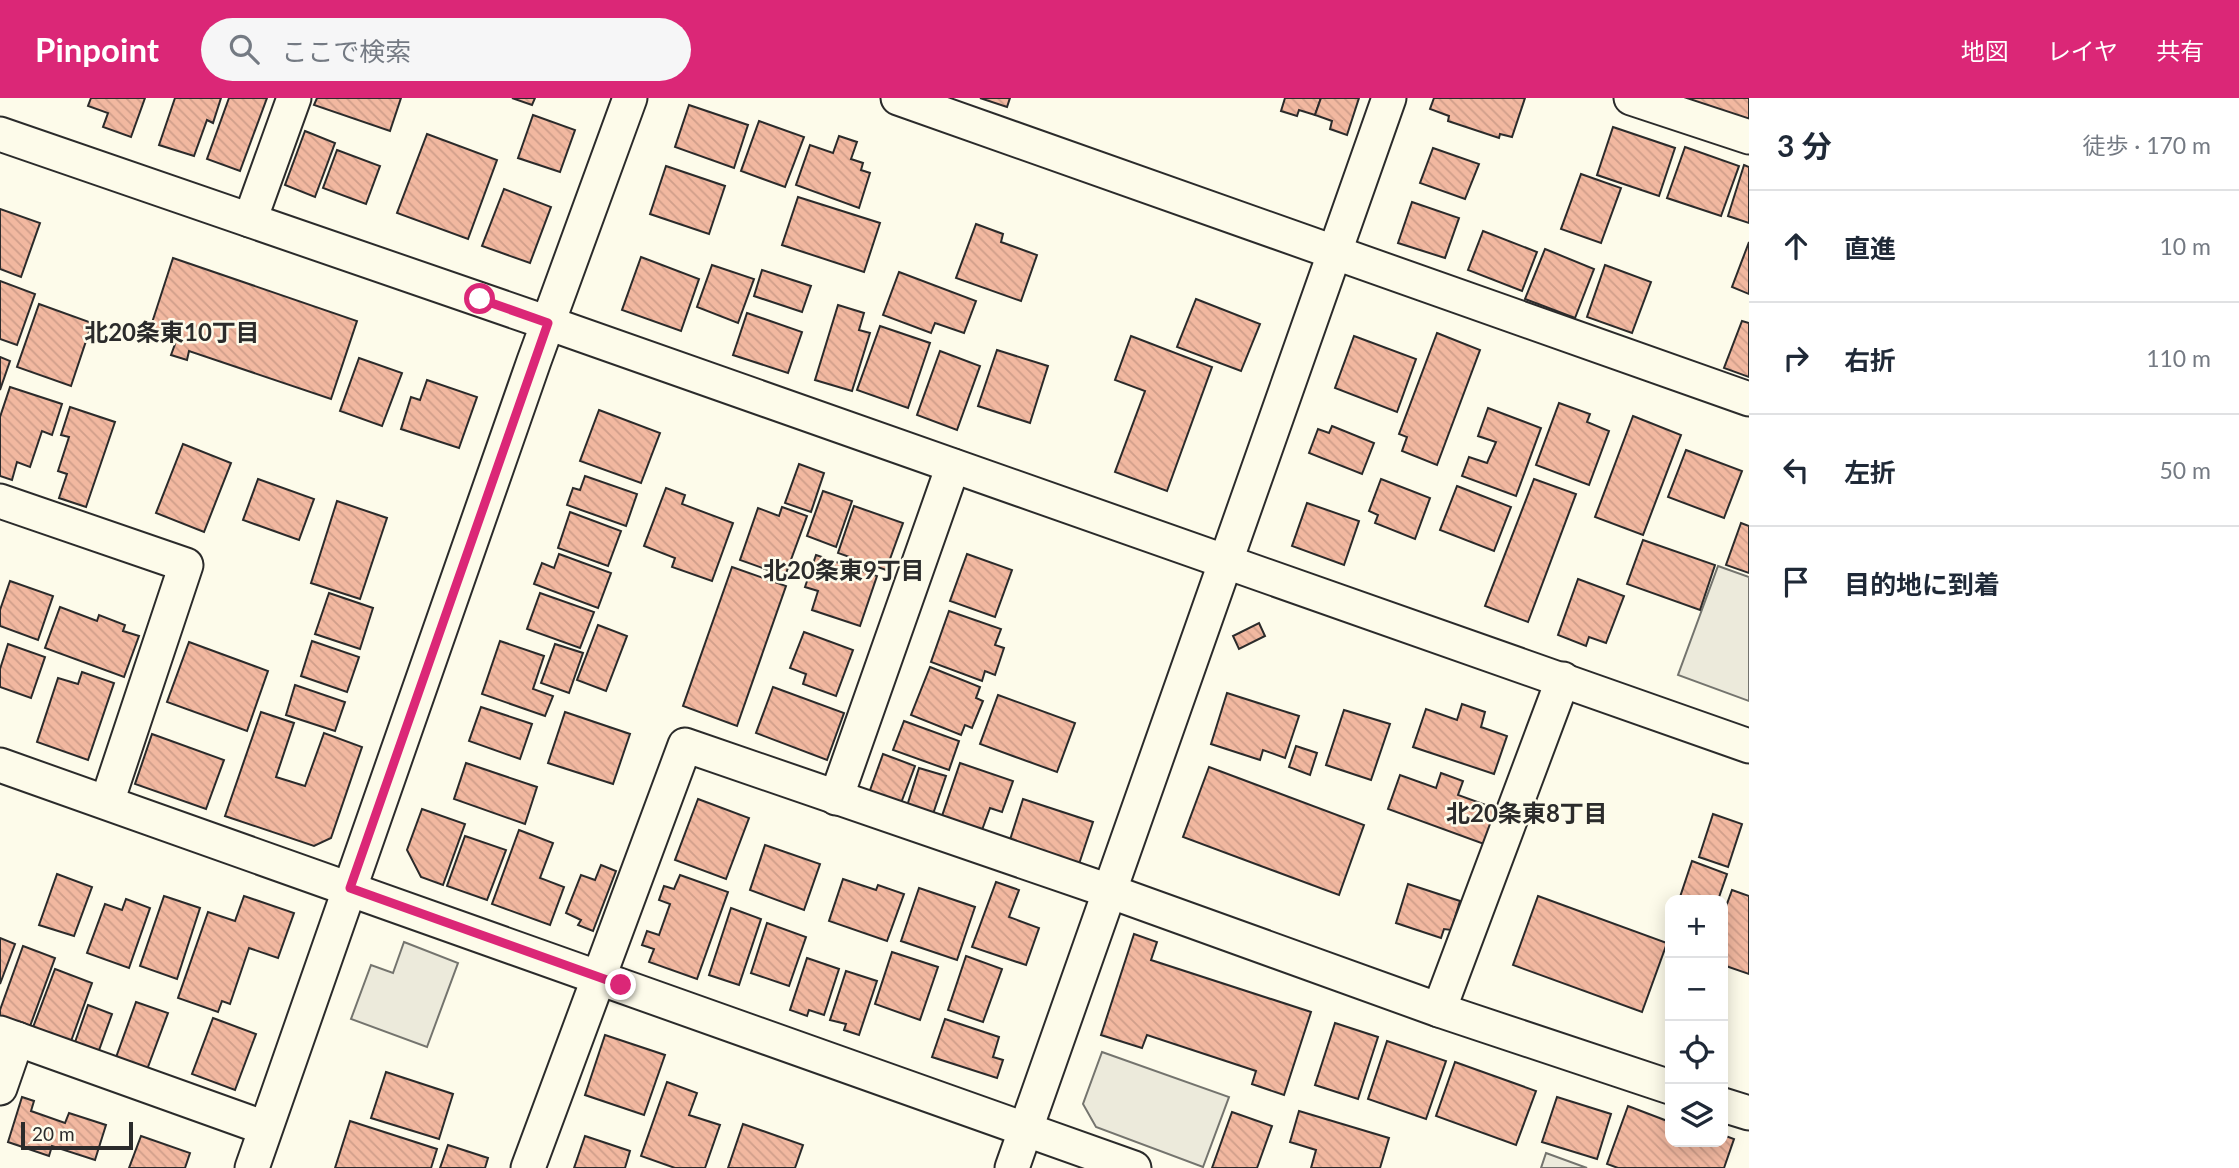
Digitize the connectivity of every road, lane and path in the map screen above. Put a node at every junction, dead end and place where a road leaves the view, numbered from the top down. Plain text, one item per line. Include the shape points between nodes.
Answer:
1 (294, 98) edge
2 (630, 98) edge
3 (1389, 98) edge
4 (1632, 98) edge
5 (905, 99) edge
6 (0, 134) edge
7 (1749, 137) edge
8 (250, 220) junction
9 (1334, 252) junction
10 (548, 323) junction
11 (1749, 400) edge
12 (953, 466) junction
13 (0, 501) edge
14 (1226, 561) junction
15 (1563, 679) junction
16 (1749, 746) edge
17 (0, 765) edge
18 (836, 798) junction
19 (107, 802) junction
20 (350, 888) junction
21 (1109, 891) junction
22 (598, 977) junction
23 (1438, 1010) junction
24 (9, 1036) edge
25 (1665, 1085) edge
26 (0, 1088) edge
27 (1728, 1107) edge
28 (1749, 1113) edge
29 (265, 1128) junction
30 (1025, 1129) junction
31 (252, 1168) edge
32 (528, 1168) edge
33 (1012, 1168) edge
34 (1134, 1168) edge

1 - 8 street
2 - 10 street
3 - 9 street
4 - 7 street
5 - 9 street
6 - 8 street
8 - 10 street
9 - 11 street
9 - 14 street
10 - 12 street
10 - 20 street
12 - 14 street
12 - 18 street
13 - 19 street via 186,565
14 - 15 street
14 - 21 street
15 - 16 street
15 - 23 street
17 - 19 street
18 - 21 street
18 - 22 street via 685,745
19 - 20 street
20 - 22 street
20 - 29 street
21 - 23 street
21 - 30 street
22 - 30 street
22 - 32 street
23 - 25 street
24 - 26 street
24 - 29 street
27 - 28 street
29 - 31 street
30 - 33 street
30 - 34 street

